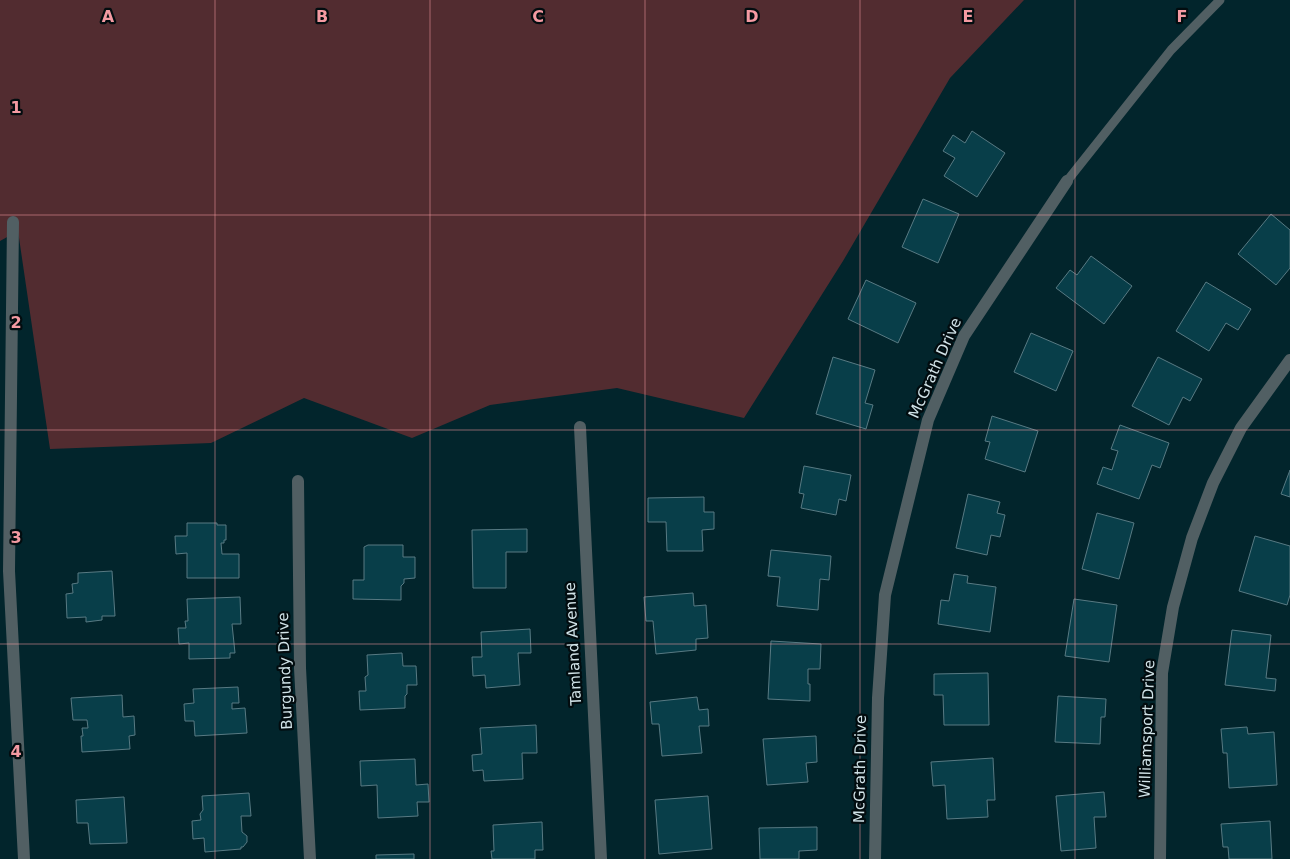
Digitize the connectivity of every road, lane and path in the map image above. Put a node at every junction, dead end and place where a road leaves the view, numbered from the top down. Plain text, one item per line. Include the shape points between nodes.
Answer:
1 (1220, 0) edge
2 (1067, 181) joint
3 (13, 222) dead end
4 (1290, 360) edge
5 (580, 427) dead end
6 (298, 481) dead end
7 (24, 859) edge
8 (310, 859) edge
9 (601, 859) edge
10 (875, 859) edge
11 (1160, 859) edge

1 - 2 lane, McGrath Drive via 1171,50
2 - 10 street, McGrath Drive via 964,336 928,420 885,595 878,698
3 - 7 street via 9,571
4 - 11 street, Williamsport Drive via 1241,428 1213,483 1192,538 1172,607 1162,673
5 - 9 street, Tamland Avenue
6 - 8 street, Burgundy Drive via 300,668

